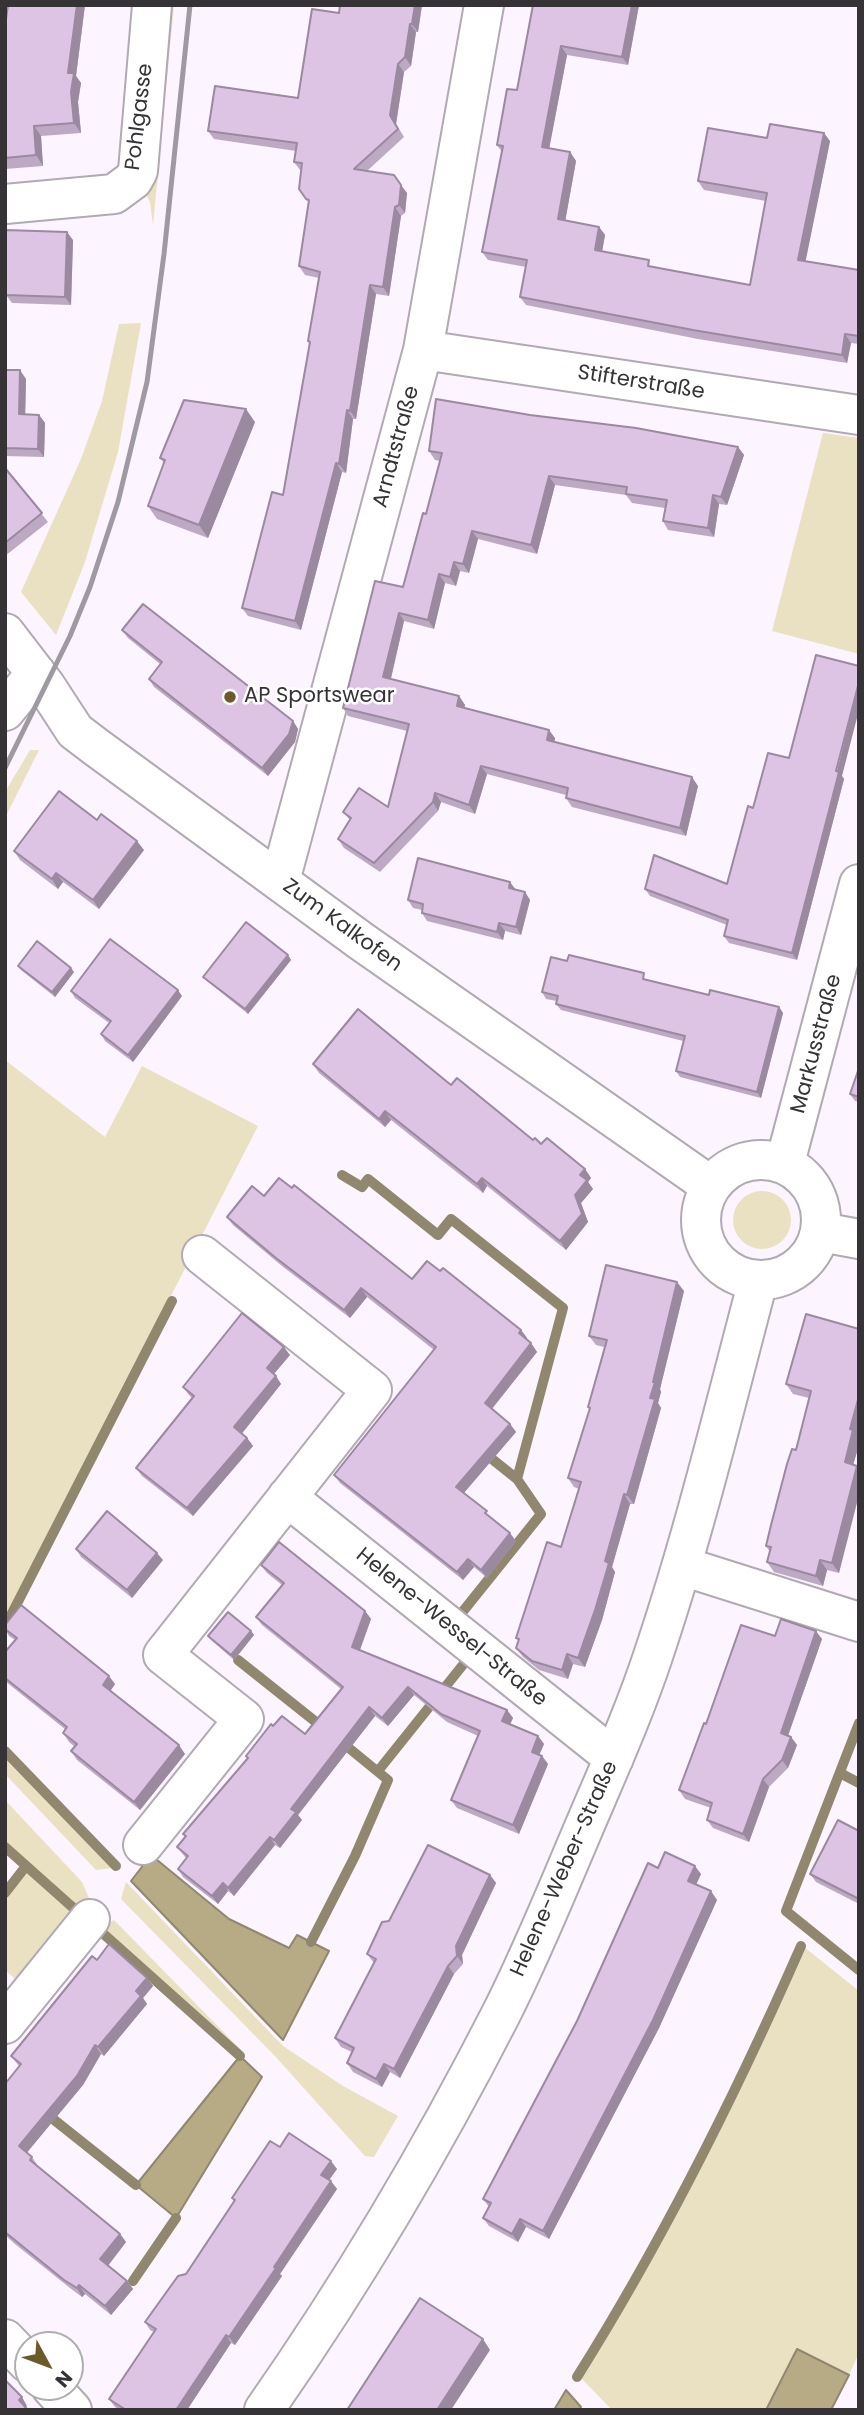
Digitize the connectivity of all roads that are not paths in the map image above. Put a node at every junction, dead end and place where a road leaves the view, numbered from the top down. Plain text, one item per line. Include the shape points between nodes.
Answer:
1 (152, 5) edge
2 (484, 5) edge
3 (5, 204) edge
4 (423, 350) junction
5 (859, 415) edge
6 (5, 633) edge
7 (36, 673) junction
8 (5, 711) edge
9 (279, 881) junction
10 (859, 884) edge
11 (785, 1163) junction
12 (711, 1186) junction
13 (821, 1232) junction
14 (859, 1239) edge
15 (202, 1255) dead end
16 (758, 1281) junction
17 (287, 1497) junction
18 (682, 1566) junction
19 (859, 1622) edge
20 (614, 1758) junction
21 (143, 1845) dead end
22 (90, 1919) dead end
23 (5, 2024) edge
24 (264, 2410) edge

1 - 3 street, Pohlgasse via 138,171 133,180 114,194
2 - 4 street, Arndtstraße
4 - 5 street, Stifterstraße
4 - 9 street, Arndtstraße
6 - 7 street, Zum Kalkofen
7 - 8 street
7 - 9 street, Zum Kalkofen via 75,731
9 - 12 street, Zum Kalkofen
10 - 11 street, Markusstraße
11 - 12 street via 744,1161
11 - 13 street via 816,1191
12 - 16 street via 702,1205 707,1247 719,1264
13 - 14 street
13 - 16 street via 813,1252 798,1268 779,1278
15 - 17 street via 372,1390
16 - 18 street, Helene-Weber-Straße
17 - 20 street, Helene-Wessel-Straße
17 - 21 street via 163,1655 244,1719
18 - 19 street
18 - 20 street, Helene-Weber-Straße
20 - 24 street, Helene-Weber-Straße via 501,2014 398,2203
22 - 23 street

